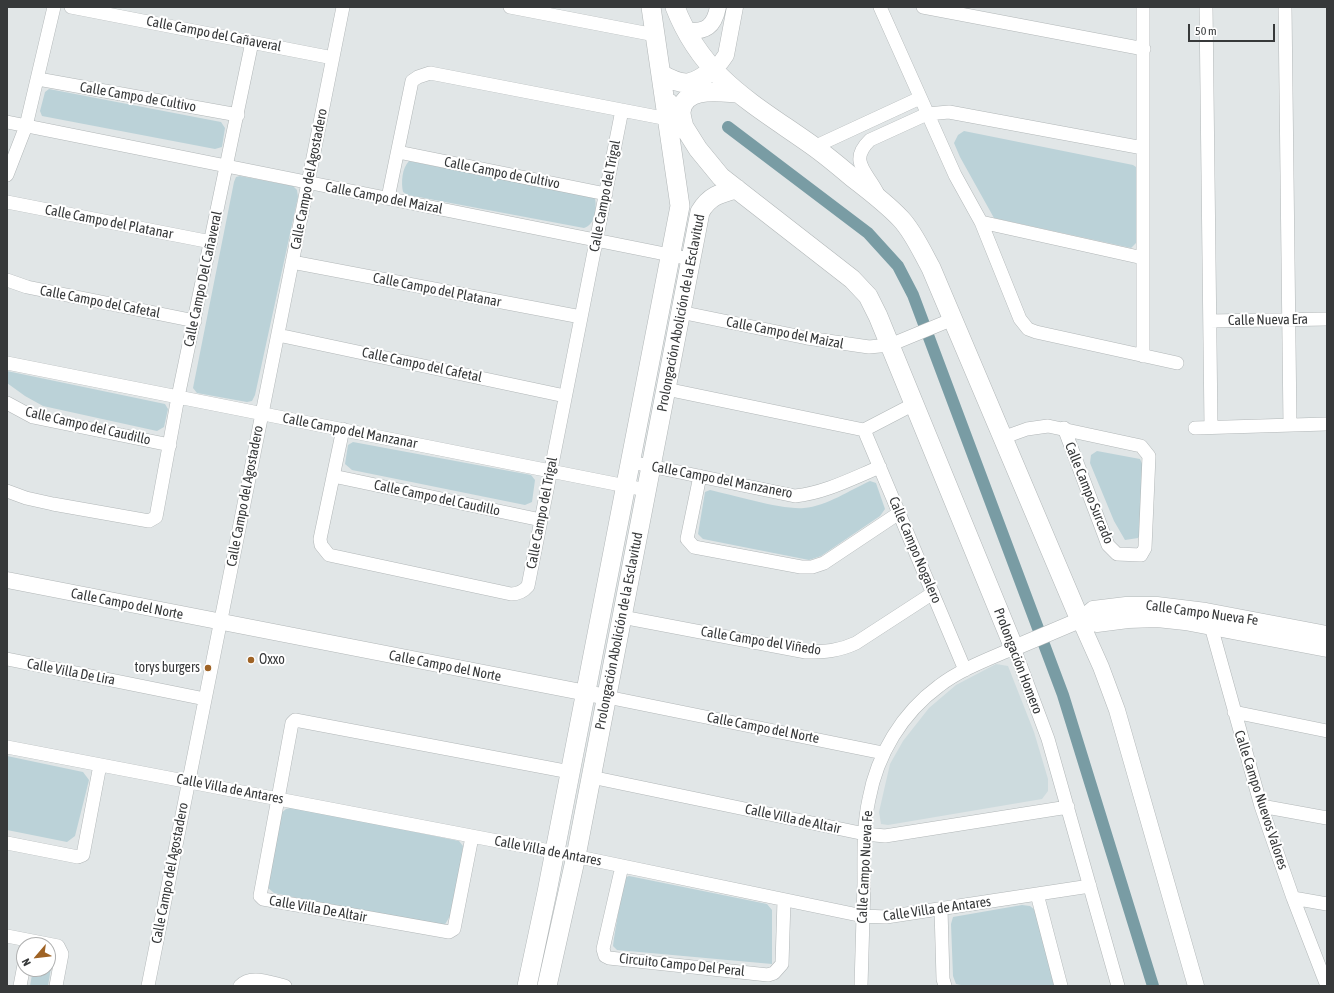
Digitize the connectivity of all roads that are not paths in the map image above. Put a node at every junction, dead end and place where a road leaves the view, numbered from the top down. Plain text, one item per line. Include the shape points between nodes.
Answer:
1 (54, 7) edge
2 (71, 7) edge
3 (343, 7) edge
4 (510, 7) edge
5 (651, 7) edge
6 (675, 7) edge
7 (718, 7) edge
8 (735, 7) edge
9 (880, 7) edge
10 (923, 7) edge
11 (1206, 7) edge
12 (1285, 7) edge
13 (1143, 10) dead end
14 (686, 31) junction
15 (656, 40) junction
16 (252, 42) junction
17 (1144, 49) junction
18 (333, 58) junction
19 (712, 70) junction
20 (661, 74) junction
21 (38, 79) junction
22 (736, 93) junction
23 (665, 95) junction
24 (920, 98) junction
25 (622, 110) junction
26 (927, 114) junction
27 (238, 115) junction
28 (668, 119) junction
29 (7, 122) edge
30 (26, 126) junction
31 (685, 130) junction
32 (814, 147) junction
33 (1143, 148) junction
34 (398, 152) junction
35 (227, 166) junction
36 (7, 175) edge
37 (308, 182) junction
38 (737, 189) junction
39 (606, 194) junction
40 (388, 198) junction
41 (882, 201) junction
42 (7, 202) edge
43 (981, 222) junction
44 (596, 240) junction
45 (211, 242) junction
46 (672, 255) junction
47 (1143, 258) junction
48 (690, 259) junction
49 (292, 262) junction
50 (7, 280) edge
51 (680, 312) junction
52 (581, 317) junction
53 (1327, 319) edge
54 (1289, 320) junction
55 (195, 321) junction
56 (1210, 321) junction
57 (945, 322) junction
58 (278, 335) junction
59 (898, 341) junction
60 (1143, 356) junction
61 (7, 362) edge
62 (1177, 363) dead end
63 (666, 389) junction
64 (566, 396) junction
65 (178, 397) junction
66 (7, 403) edge
67 (914, 404) junction
68 (262, 413) junction
69 (1326, 424) dead end
70 (1290, 425) junction
71 (1211, 427) junction
72 (1064, 428) junction
73 (1195, 428) dead end
74 (343, 429) junction
75 (864, 430) junction
76 (1002, 438) junction
77 (170, 445) junction
78 (631, 462) junction
79 (651, 466) junction
80 (880, 467) junction
81 (550, 471) junction
82 (333, 476) junction
83 (700, 476) junction
84 (626, 486) junction
85 (646, 490) junction
86 (7, 492) edge
87 (899, 513) junction
88 (541, 520) junction
89 (7, 580) edge
90 (933, 593) junction
91 (1206, 611) junction
92 (622, 617) junction
93 (1080, 620) junction
94 (220, 622) junction
95 (1211, 627) junction
96 (1327, 634) edge
97 (1014, 648) junction
98 (1327, 648) edge
99 (7, 659) edge
100 (965, 670) junction
101 (586, 693) junction
102 (607, 697) junction
103 (205, 699) junction
104 (1234, 712) junction
105 (1327, 731) edge
106 (7, 748) edge
107 (884, 752) junction
108 (100, 765) junction
109 (570, 772) junction
110 (591, 777) junction
111 (188, 781) junction
112 (278, 799) junction
113 (1261, 806) junction
114 (1068, 807) junction
115 (1327, 818) edge
116 (865, 834) junction
117 (472, 837) junction
118 (7, 843) edge
119 (555, 852) junction
120 (576, 856) junction
121 (622, 866) junction
122 (1090, 886) junction
123 (1037, 894) junction
124 (1292, 898) junction
125 (784, 900) junction
126 (1327, 904) edge
127 (941, 909) junction
128 (863, 916) junction
129 (56, 945) edge
130 (56, 986) edge
131 (148, 986) edge
132 (240, 986) edge
133 (285, 986) edge
134 (527, 986) edge
135 (547, 986) edge
136 (861, 986) edge
137 (945, 986) edge
138 (1062, 986) edge
139 (1118, 986) edge
140 (1196, 986) edge
141 (1327, 986) edge

1 - 21 street
2 - 16 street, Calle Campo del Cañaveral
3 - 18 street, Calle Campo del Agostadero
4 - 15 street
5 - 15 main road, Prolongación Abolición de la Esclavitud
6 - 14 main road
7 - 14 street via 714,21 705,30
8 - 19 street via 726,55
9 - 24 street
10 - 17 street
11 - 56 street
12 - 54 street
13 - 17 street
14 - 19 main road
15 - 20 main road, Prolongación Abolición de la Esclavitud
16 - 18 street, Calle Campo del Cañaveral
16 - 27 street, Calle Campo Del Cañaveral
17 - 33 street
18 - 37 street, Calle Campo del Agostadero
19 - 20 main road via 698,80 684,84
19 - 22 main road
20 - 23 main road, Prolongación Abolición de la Esclavitud
21 - 27 street, Calle Campo de Cultivo
21 - 30 street
22 - 31 main road via 695,94 683,106 681,112
22 - 32 main road
23 - 28 main road, Prolongación Abolición de la Esclavitud
23 - 31 main road
24 - 26 street
24 - 32 street
25 - 28 street
25 - 34 street via 430,73 424,74 412,81
25 - 39 street, Calle Campo del Trigal
26 - 33 street via 949,112
26 - 41 street via 870,140 864,147 860,161 862,169
26 - 43 street via 954,175
27 - 35 street, Calle Campo Del Cañaveral
28 - 46 main road, Prolongación Abolición de la Esclavitud via 680,206
29 - 30 street, Calle Campo del Maizal
30 - 35 street, Calle Campo del Maizal
30 - 36 street
31 - 38 main road via 708,164
32 - 41 main road
33 - 47 street
34 - 39 street, Calle Campo de Cultivo
34 - 40 street
35 - 37 street, Calle Campo del Maizal
35 - 45 street, Calle Campo Del Cañaveral
37 - 40 street, Calle Campo del Maizal
37 - 49 street, Calle Campo del Agostadero
38 - 48 main road, Prolongación Abolición de la Esclavitud via 713,196 705,202 700,212
38 - 59 main road via 852,279 868,296 878,316
39 - 44 street, Calle Campo del Trigal
40 - 44 street, Calle Campo del Maizal
41 - 57 main road via 902,220 932,268
42 - 45 street, Calle Campo del Platanar
43 - 47 street
43 - 60 street via 1020,319 1028,329
44 - 46 street, Calle Campo del Maizal
44 - 52 street, Calle Campo del Trigal
45 - 55 street, Calle Campo Del Cañaveral
46 - 48 street, Calle Campo del Maizal
46 - 78 main road, Prolongación Abolición de la Esclavitud
47 - 60 street
48 - 51 main road, Prolongación Abolición de la Esclavitud
49 - 52 street, Calle Campo del Platanar
49 - 58 street, Calle Campo del Agostadero
50 - 55 street, Calle Campo del Cafetal via 27,287
51 - 59 street, Calle Campo del Maizal via 807,338 869,347
51 - 63 main road, Prolongación Abolición de la Esclavitud
52 - 64 street, Calle Campo del Trigal
53 - 54 street, Calle Nueva Era
54 - 56 street, Calle Nueva Era
54 - 70 street
55 - 65 street, Calle Campo Del Cañaveral
56 - 71 street
57 - 59 street
57 - 76 main road via 968,354
58 - 64 street, Calle Campo del Cafetal
58 - 68 street, Calle Campo del Agostadero
59 - 67 main road, Prolongación Homero
60 - 62 street
61 - 65 street, Calle Campo del Manzanar
63 - 75 street
63 - 79 main road, Prolongación Abolición de la Esclavitud
64 - 81 street, Calle Campo del Trigal
65 - 68 street, Calle Campo del Manzanar
65 - 77 street, Calle Campo Del Cañaveral
66 - 77 street, Calle Campo del Caudillo via 33,416
67 - 75 street
67 - 97 main road, Prolongación Homero
68 - 74 street, Calle Campo del Manzanar
68 - 94 street, Calle Campo del Agostadero
69 - 70 street
70 - 71 street
71 - 73 street
72 - 72 street, Calle Campo Surcado via 1108,545 1117,554 1141,554 1145,548 1148,452 1141,446
72 - 76 street, Calle Campo Surcado via 1027,428
74 - 81 street, Calle Campo del Manzanar
74 - 82 street, Calle Campo del Trigal
75 - 80 street, Calle Campo Nogalero
76 - 93 main road
77 - 86 street, Calle Campo Del Cañaveral via 156,517 149,521
78 - 79 street, Calle Campo del Manzanero
78 - 84 main road, Prolongación Abolición de la Esclavitud
79 - 83 street, Calle Campo del Manzanero
79 - 85 main road, Prolongación Abolición de la Esclavitud
80 - 83 street, Calle Campo del Manzanero via 824,490 795,496
80 - 87 street, Calle Campo Nogalero
81 - 84 street, Calle Campo del Manzanar
81 - 88 street, Calle Campo del Trigal
82 - 88 street, Calle Campo del Caudillo
82 - 88 street, Calle Campo del Trigal via 320,539 324,551 334,558 515,594 528,586
83 - 87 street via 687,539 691,544 801,567 824,563
84 - 85 street, Calle Campo del Manzanar
84 - 101 main road, Prolongación Abolición de la Esclavitud
85 - 92 main road, Prolongación Abolición de la Esclavitud
87 - 90 street, Calle Campo Nogalero
89 - 94 street, Calle Campo del Norte
90 - 92 street, Calle Campo del Viñedo via 856,643 842,650 828,652 806,652
90 - 100 street, Calle Campo Nogalero
91 - 93 street, Calle Campo Nueva Fe via 1157,605 1126,605 1093,609
91 - 95 street, Calle Campo Nuevos Valores
91 - 96 street, Calle Campo Nueva Fe
92 - 102 main road, Prolongación Abolición de la Esclavitud
93 - 95 street, Calle Campo Nueva Fe via 1097,624 1157,619
93 - 97 street, Calle Campo Nueva Fe
93 - 140 street via 1117,710
94 - 101 street, Calle Campo del Norte
94 - 103 street, Calle Campo del Agostadero
95 - 98 street, Calle Campo Nueva Fe
95 - 104 street, Calle Campo Nuevos Valores
97 - 100 street, Calle Campo Nueva Fe
97 - 114 street, Prolongación Homero via 1048,739
99 - 103 street, Calle Villa De Lira
100 - 107 street, Calle Campo Nueva Fe via 940,685 919,703 897,729
101 - 102 street, Calle Campo del Norte
101 - 109 main road, Prolongación Abolición de la Esclavitud
102 - 107 street, Calle Campo del Norte
102 - 110 main road, Prolongación Abolición de la Esclavitud
103 - 111 street, Calle Campo del Agostadero
104 - 105 street
104 - 113 street, Calle Campo Nuevos Valores
106 - 108 street, Calle Villa de Antares
107 - 116 street, Calle Campo Nueva Fe via 869,798
108 - 111 street, Calle Villa de Antares
108 - 118 street via 82,855 78,857
109 - 112 street, Calle Villa De Altair via 297,720 292,723
109 - 119 main road, Prolongación Abolición de la Esclavitud
110 - 116 street, Calle Villa de Altair
110 - 120 main road, Prolongación Abolición de la Esclavitud
111 - 112 street, Calle Villa de Antares
111 - 131 street, Calle Campo del Agostadero
112 - 117 street, Calle Villa de Antares
112 - 117 street, Calle Villa De Altair via 259,895 263,899 449,932 454,929
113 - 115 street
113 - 124 street, Calle Campo Nuevos Valores
114 - 116 street, Calle Villa de Altair via 885,836
114 - 122 street, Prolongación Homero
116 - 128 street, Calle Campo Nueva Fe
117 - 119 street, Calle Villa de Antares
119 - 120 street, Calle Villa de Antares
119 - 134 main road, Prolongación Abolición de la Esclavitud
120 - 121 street, Calle Villa de Antares
120 - 135 main road, Prolongación Abolición de la Esclavitud
121 - 125 street, Calle Villa de Antares
121 - 125 street, Circuito Campo Del Peral via 602,949 609,958 768,975 774,973 782,964
122 - 123 street, Calle Villa de Antares
122 - 139 street, Prolongación Homero
123 - 127 street, Calle Villa de Antares
123 - 138 street
124 - 126 street
124 - 141 street, Calle Campo Nuevos Valores
125 - 128 street, Calle Villa de Antares
127 - 128 street, Calle Villa de Antares via 886,918
127 - 137 street
128 - 136 street, Calle Campo Nueva Fe
129 - 130 street via 62,954
132 - 133 street via 253,979

